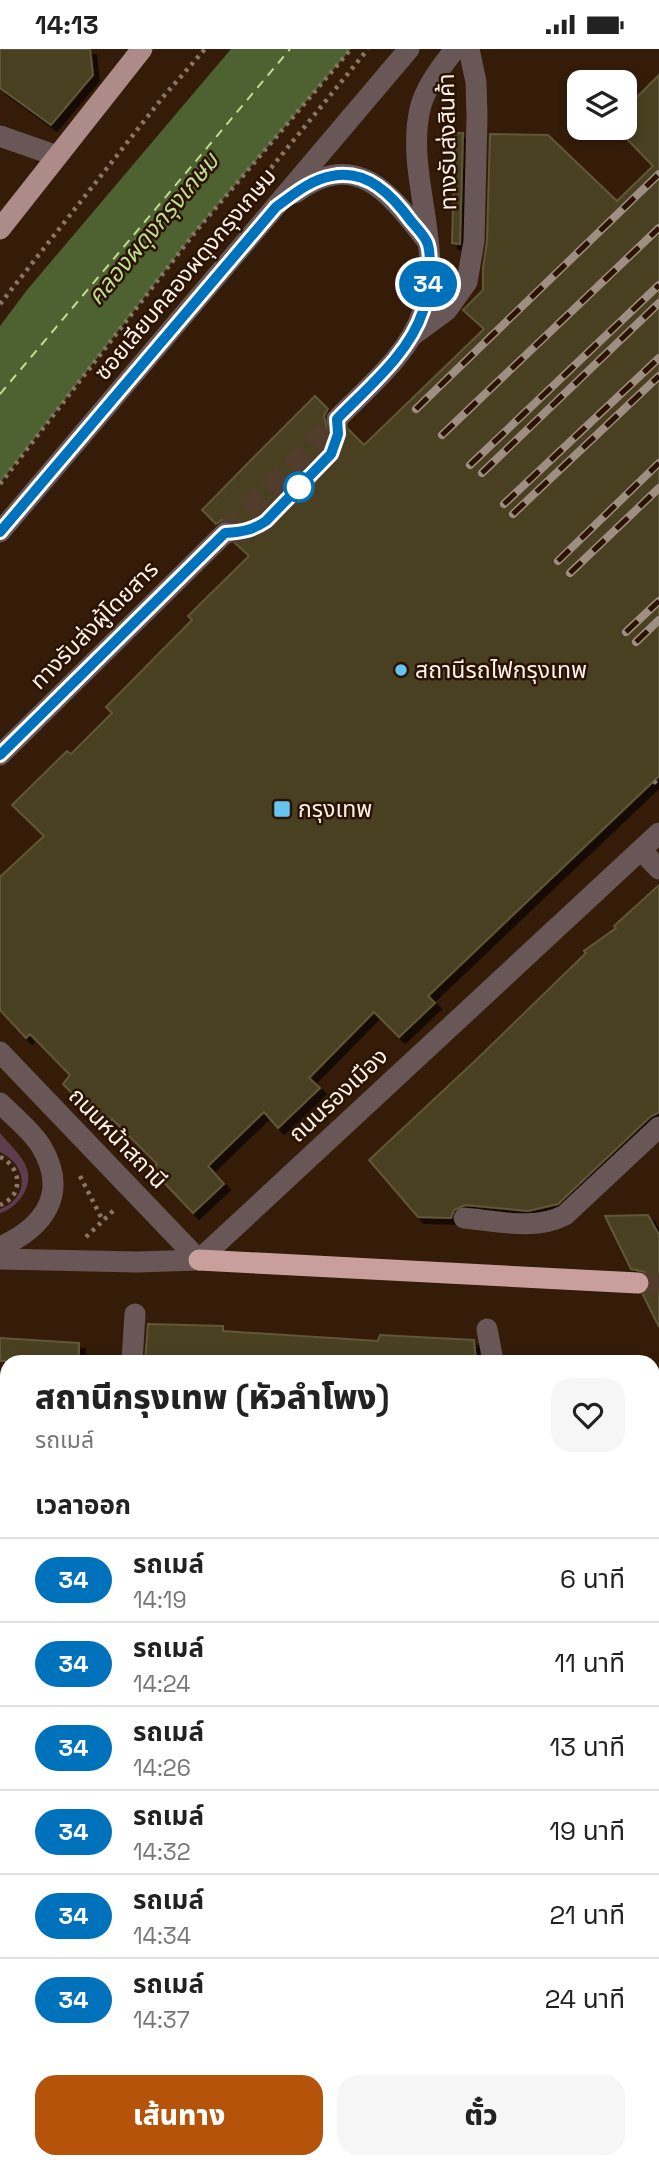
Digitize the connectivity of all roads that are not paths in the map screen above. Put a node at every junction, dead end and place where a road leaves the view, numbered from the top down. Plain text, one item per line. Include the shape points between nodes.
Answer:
1 (142, 49) edge
2 (409, 49) edge
3 (455, 49) edge
4 (469, 49) edge
5 (6, 144) edge
6 (57, 156) junction
7 (276, 207) junction
8 (0, 229) edge
9 (427, 242) junction
10 (411, 337) junction
11 (337, 419) dead end
12 (0, 532) edge
13 (225, 533) tunnel mouth
14 (0, 755) edge
15 (659, 833) edge
16 (641, 850) junction
17 (659, 869) edge
18 (0, 1052) edge
19 (0, 1103) edge
20 (659, 1127) edge
21 (464, 1218) dead end
22 (0, 1247) edge
23 (0, 1259) edge
24 (199, 1260) junction
25 (638, 1283) tunnel mouth
26 (135, 1314) dead end
27 (487, 1329) dead end
28 (132, 1355) edge
29 (492, 1355) edge

1 - 6 main road
2 - 7 street, ซอยเลียบคลองผดุงกรุงเกษม
3 - 9 street via 420,107 417,142
4 - 10 street, ทางรับส่งสินค้า via 477,116 474,241 467,282 447,310
5 - 6 street
6 - 8 main road
7 - 9 street via 312,182 332,176 361,178 397,202
7 - 12 street, ซอยเลียบคลองผดุงกรุงเกษม
9 - 10 street via 426,298
10 - 11 street
13 - 14 street, ทางรับส่งผู้โดยสาร
15 - 16 street, ถนนรองเมือง
16 - 17 street
16 - 24 street, ถนนรองเมือง
18 - 24 street, ถนนหน้าสถานี
19 - 22 street via 40,1145 55,1182 48,1210 21,1238
20 - 21 street via 552,1222
23 - 24 street
24 - 25 highway
26 - 28 street
27 - 29 street

